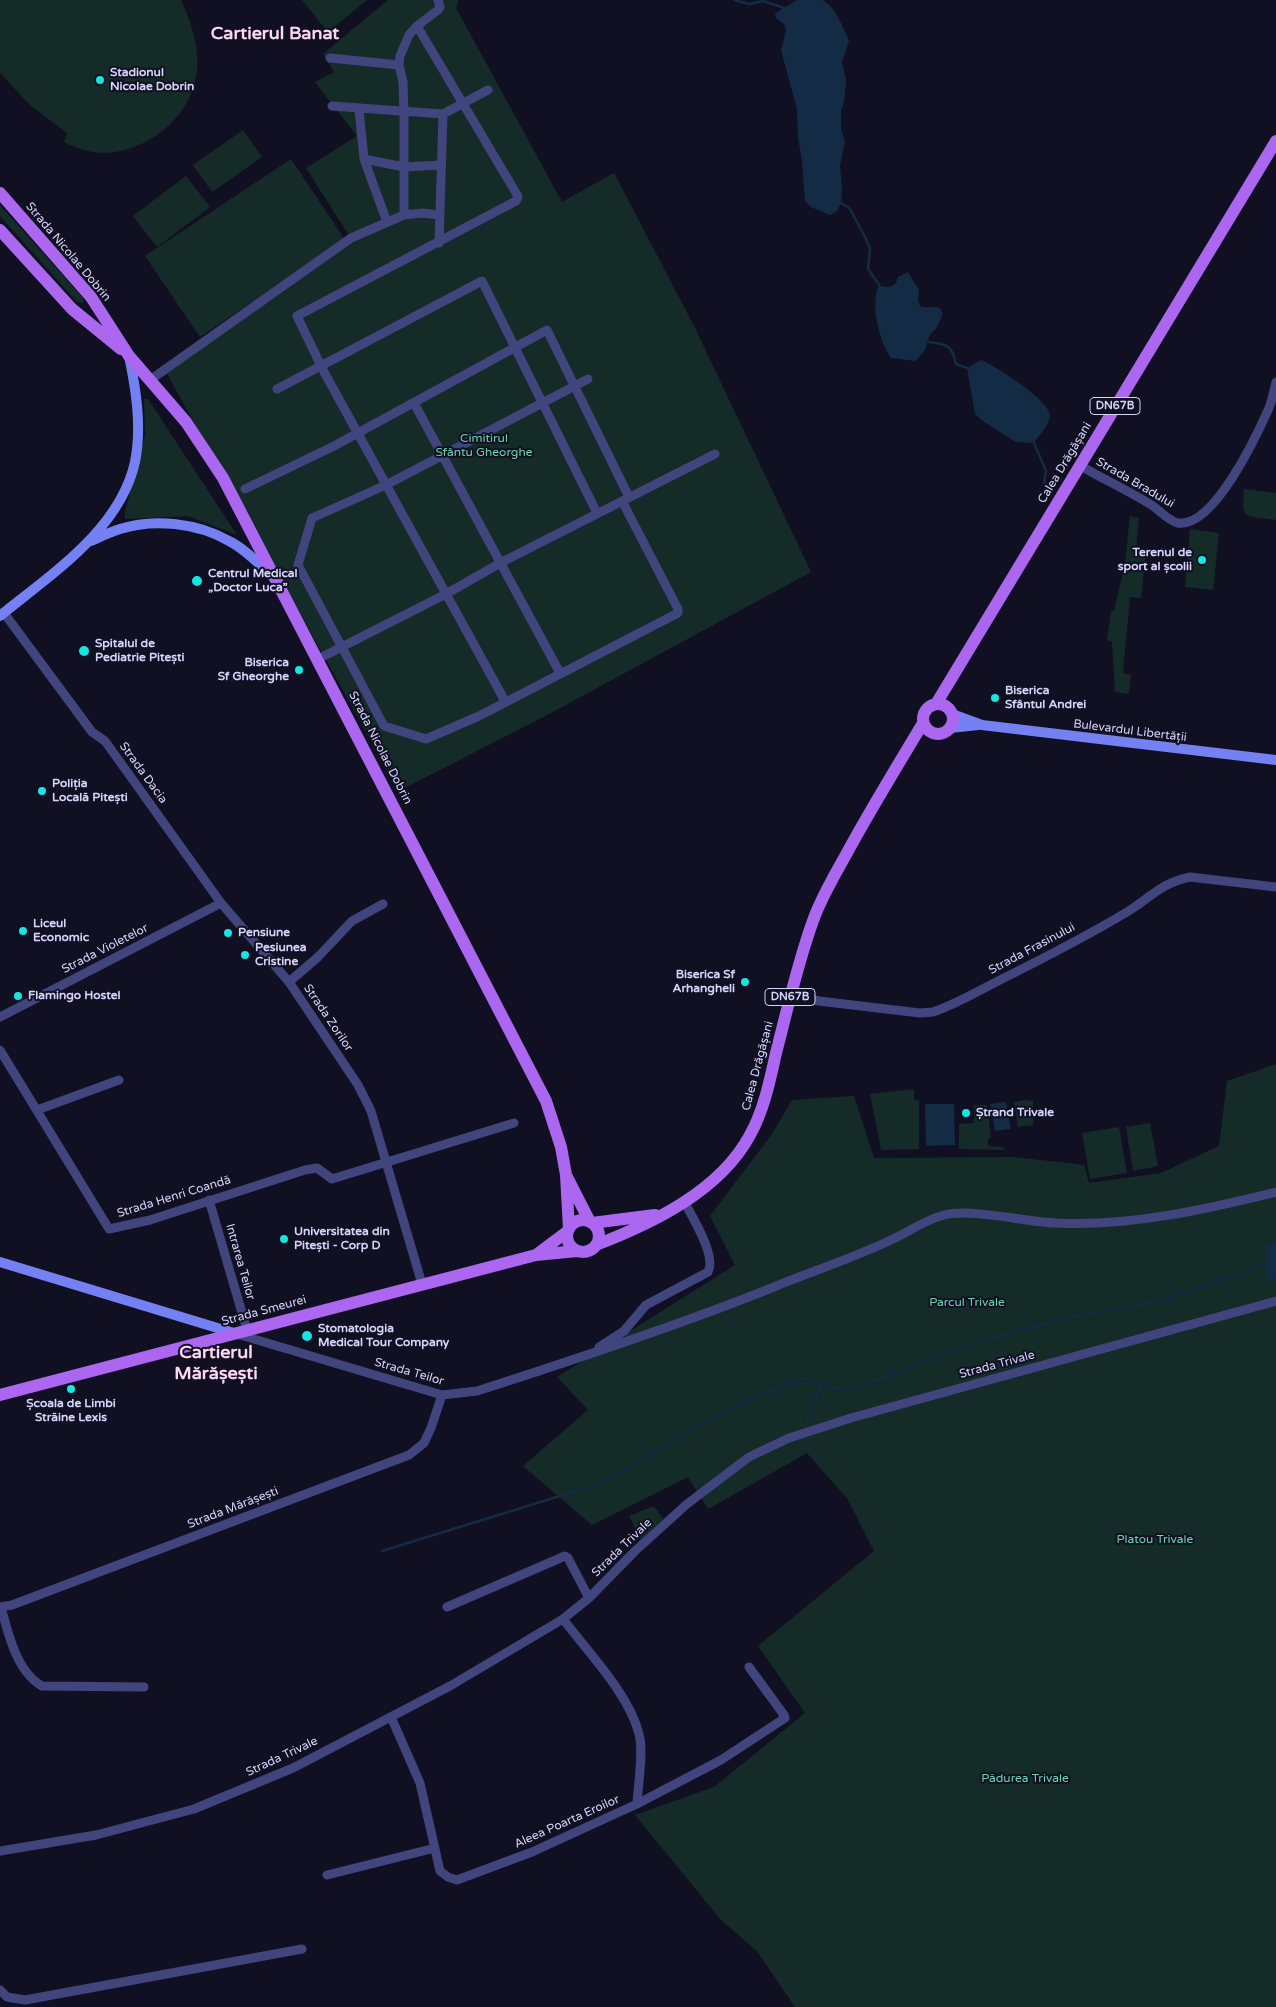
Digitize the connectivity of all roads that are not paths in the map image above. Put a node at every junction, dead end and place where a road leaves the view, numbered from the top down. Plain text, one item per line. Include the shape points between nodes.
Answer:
1 (438, 0) edge
2 (417, 26) junction
3 (330, 58) dead end
4 (399, 65) junction
5 (488, 90) dead end
6 (463, 104) junction
7 (332, 106) dead end
8 (359, 110) junction
9 (404, 112) junction
10 (443, 114) junction
11 (1276, 140) edge
12 (364, 159) junction
13 (441, 165) junction
14 (404, 167) junction
15 (0, 193) edge
16 (404, 215) junction
17 (440, 215) junction
18 (387, 222) junction
19 (0, 230) edge
20 (438, 242) junction
21 (91, 297) junction
22 (72, 309) junction
23 (515, 349) junction
24 (130, 356) junction
25 (321, 365) junction
26 (588, 379) dead end
27 (150, 380) junction
28 (1276, 382) edge
29 (574, 386) junction
30 (277, 389) dead end
31 (414, 403) junction
32 (542, 403) junction
33 (358, 433) junction
34 (715, 454) dead end
35 (443, 456) junction
36 (1079, 465) junction
37 (386, 485) junction
38 (246, 489) dead end
39 (625, 499) junction
40 (597, 513) junction
41 (90, 541) junction
42 (502, 562) junction
43 (276, 581) junction
44 (446, 594) junction
45 (1, 614) edge
46 (343, 646) junction
47 (318, 659) junction
48 (560, 673) junction
49 (504, 701) junction
50 (945, 709) junction
51 (923, 723) junction
52 (982, 725) junction
53 (950, 728) junction
54 (933, 734) junction
55 (902, 759) junction
56 (1276, 760) edge
57 (1276, 887) edge
58 (221, 903) junction
59 (384, 904) dead end
60 (289, 982) junction
61 (791, 995) junction
62 (0, 1017) edge
63 (0, 1050) edge
64 (120, 1080) dead end
65 (37, 1110) junction
66 (514, 1123) dead end
67 (387, 1162) junction
68 (566, 1175) junction
69 (1276, 1192) edge
70 (209, 1200) junction
71 (684, 1201) junction
72 (662, 1214) junction
73 (591, 1223) junction
74 (568, 1230) junction
75 (596, 1245) junction
76 (577, 1251) junction
77 (536, 1255) junction
78 (0, 1262) edge
79 (422, 1284) junction
80 (1276, 1301) edge
81 (247, 1330) junction
82 (234, 1334) junction
83 (586, 1355) junction
84 (0, 1395) edge
85 (442, 1395) junction
86 (589, 1598) junction
87 (0, 1607) edge
88 (447, 1607) dead end
89 (563, 1619) junction
90 (749, 1667) dead end
91 (144, 1687) dead end
92 (391, 1717) junction
93 (637, 1804) junction
94 (435, 1848) junction
95 (0, 1851) edge
96 (327, 1875) dead end
97 (302, 1949) dead end
98 (0, 1990) edge

1 - 2 street via 438,10
2 - 4 street via 409,35
2 - 6 street
3 - 4 street
4 - 9 street
5 - 6 street
6 - 10 street
6 - 20 street via 518,197 516,201
7 - 8 street
8 - 9 street
8 - 12 street
9 - 10 street
9 - 14 street
10 - 13 street
11 - 36 main road, Calea Drăgășani / DN67B
12 - 14 street
12 - 18 street
13 - 14 street
13 - 17 street
14 - 16 street
15 - 21 main road, Strada Nicolae Dobrin
16 - 17 street
16 - 18 street
17 - 20 street
18 - 27 street via 351,238
19 - 22 main road, Strada Nicolae Dobrin
20 - 25 street via 297,316
21 - 22 main road via 89,304 82,309
21 - 24 main road, Strada Nicolae Dobrin
22 - 24 main road, Strada Nicolae Dobrin
23 - 25 street via 482,281
23 - 29 street via 547,330
23 - 31 street
23 - 32 street
24 - 27 main road, Strada Nicolae Dobrin
24 - 41 street via 137,404 135,460 120,500
25 - 30 street
25 - 33 street
26 - 29 street
27 - 43 main road, Strada Nicolae Dobrin via 186,422 223,478
28 - 36 street, Strada Bradului via 1270,406 1241,465 1225,490 1194,520 1174,521
29 - 32 street
29 - 39 street
31 - 33 street
31 - 35 street
32 - 35 street
32 - 40 street
33 - 37 street
33 - 38 street
34 - 39 street
35 - 37 street
35 - 42 street
36 - 50 main road, Calea Drăgășani / DN67B via 955,672
37 - 44 street
37 - 46 street via 312,518 298,565
39 - 40 street
39 - 48 street via 678,613
40 - 42 street
41 - 43 street via 120,529 177,524 229,541 253,558
41 - 45 street
42 - 44 street
42 - 48 street
43 - 47 main road, Strada Nicolae Dobrin
44 - 46 street
44 - 49 street
45 - 58 street, Strada Dacia via 92,732 105,740
46 - 47 street
46 - 49 street via 384,726 426,740
47 - 68 main road, Strada Nicolae Dobrin via 546,1102
48 - 49 street
50 - 51 main road via 927,709
50 - 52 street, Bulevardul Libertății
50 - 53 main road via 953,724
51 - 54 main road
51 - 55 main road, Calea Drăgășani
52 - 53 street, Bulevardul Libertății
52 - 56 street, Bulevardul Libertății
53 - 54 main road via 942,734
54 - 55 main road, Calea Drăgășani
55 - 61 main road, Calea Drăgășani / DN67B via 822,898
57 - 61 street, Strada Frasinului via 1190,877 1176,880 1084,936 933,1012 828,1002
58 - 60 street, Strada Zorilor
58 - 62 street, Strada Violetelor
59 - 60 street via 352,921
60 - 67 street, Strada Zorilor via 365,1098
61 - 71 main road, Calea Drăgășani / DN67B via 765,1098 750,1135 727,1167
63 - 65 street, Strada Henri Coandă
64 - 65 street
65 - 70 street, Strada Henri Coandă via 109,1229 150,1220
66 - 67 street
67 - 70 street, Strada Henri Coandă via 332,1179 317,1168 305,1170
67 - 79 street, Strada Zorilor
68 - 73 main road, Strada Nicolae Dobrin
68 - 74 main road, Strada Nicolae Dobrin
69 - 83 street, Strada Teilor via 1116,1222 1057,1223 946,1214 922,1222 892,1240 770,1288
70 - 81 street, Intrarea Teilor
71 - 72 main road, Calea Drăgășani / DN67B
71 - 83 street via 712,1266 708,1272 646,1305 624,1331
72 - 73 main road, Calea Drăgășani
72 - 75 main road, Calea Drăgășani via 628,1233
73 - 74 main road via 585,1220 576,1222
73 - 75 main road via 599,1236
74 - 76 main road via 570,1245
74 - 77 main road, Strada Smeurei
75 - 76 main road via 588,1251
76 - 77 main road, Strada Smeurei
77 - 79 main road, Strada Smeurei
78 - 82 street, Strada Teilor
79 - 81 main road, Strada Smeurei
80 - 86 street, Strada Trivale via 789,1438 749,1457 719,1479 635,1551
81 - 82 main road, Strada Smeurei
82 - 84 main road, Strada Smeurei
82 - 85 street, Strada Teilor
83 - 85 street, Strada Teilor via 477,1391
85 - 87 street, Strada Mărășești via 424,1442 409,1455
86 - 88 street via 565,1556
86 - 89 street, Strada Trivale
87 - 91 street via 10,1640 25,1669 42,1686
89 - 92 street, Strada Trivale
89 - 93 street via 624,1700 640,1734
90 - 93 street, Aleea Poarta Eroilor via 784,1718 721,1760
92 - 94 street, Aleea Poarta Eroilor via 420,1783
92 - 95 street, Strada Trivale via 293,1768 194,1809 96,1835
93 - 94 street, Aleea Poarta Eroilor via 532,1852 457,1880 440,1871
94 - 96 street
97 - 98 street via 25,2000 7,1997

